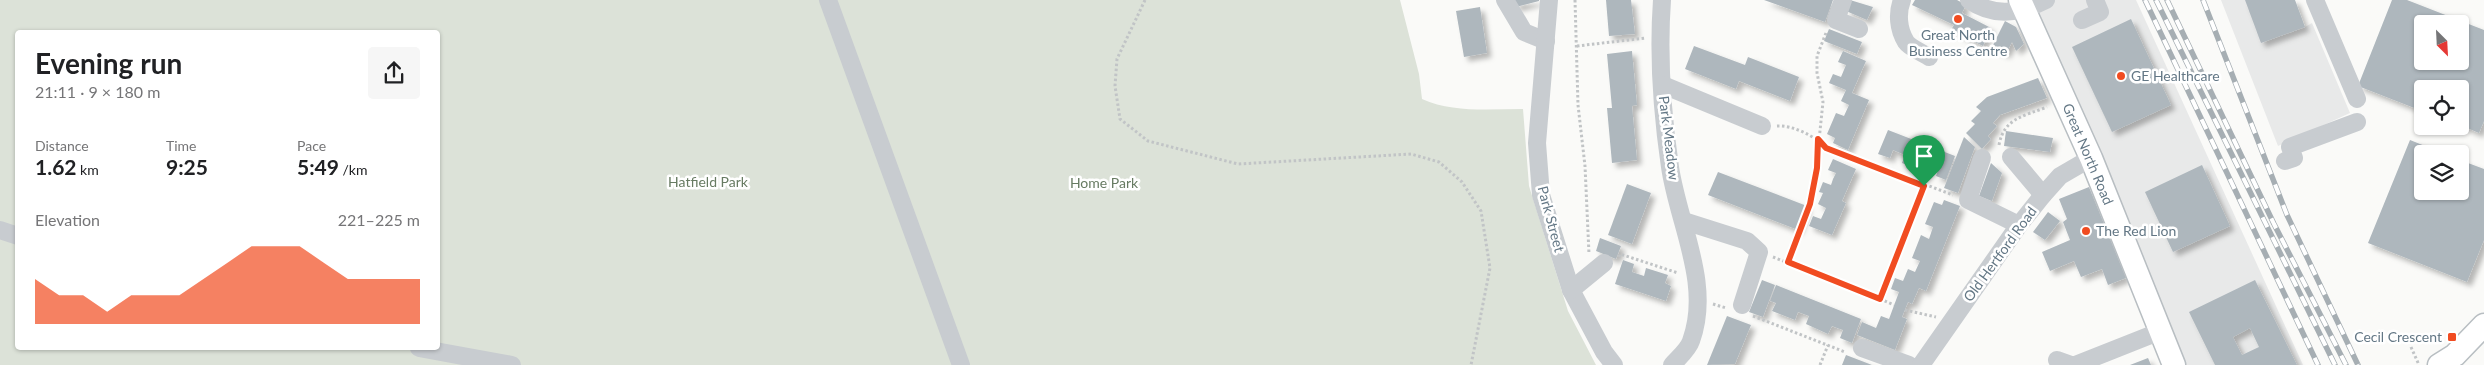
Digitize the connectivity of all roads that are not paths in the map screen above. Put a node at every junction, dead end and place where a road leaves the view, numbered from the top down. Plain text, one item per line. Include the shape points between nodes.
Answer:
1 (828, 0) edge
2 (1506, 0) edge
3 (1549, 0) edge
4 (1662, 0) edge
5 (1843, 0) edge
6 (1902, 0) edge
7 (1969, 0) edge
8 (2046, 0) edge
9 (2095, 0) edge
10 (2315, 0) edge
11 (2023, 5) edge
12 (2082, 20) dead end
13 (1859, 29) dead end
14 (1546, 40) junction
15 (1929, 58) dead end
16 (1663, 85) junction
17 (2357, 99) dead end
18 (2357, 122) dead end
19 (1762, 126) road end
20 (2011, 157) road end
21 (1982, 158) dead end
22 (2092, 158) junction
23 (2285, 161) dead end
24 (2043, 195) junction
25 (1684, 220) junction
26 (2019, 225) junction
27 (0, 230) edge
28 (15, 235) edge
29 (1610, 263) road end
30 (1571, 290) junction
31 (1742, 305) dead end
32 (2484, 325) edge
33 (2161, 331) junction
34 (1862, 348) road end
35 (430, 350) edge
36 (2068, 363) edge
37 (512, 365) edge
38 (961, 365) edge
39 (1614, 365) edge
40 (1672, 365) edge
41 (1909, 365) edge
42 (1921, 365) edge
43 (2174, 365) edge
44 (2438, 365) edge

1 - 38 street
2 - 14 street via 1524,32
3 - 14 street, Park Street
4 - 16 street, Park Meadow via 1659,36
5 - 13 street via 1836,20
6 - 15 street via 1898,10 1899,21 1907,43
7 - 11 street via 1981,8 1998,12
8 - 11 street
9 - 12 street via 2100,12
10 - 17 street
11 - 22 main road, Great North Road
14 - 30 street, Park Street via 1537,143 1541,195
16 - 19 street, Park Meadow
16 - 25 street, Park Meadow via 1670,168
18 - 23 street via 2290,147 2294,158
20 - 24 street
21 - 26 street via 1968,200
22 - 24 street, Old Hertford Road via 2060,176
22 - 33 main road, Great North Road
24 - 26 street, Old Hertford Road
25 - 31 street via 1747,241 1759,252
25 - 40 street, Park Meadow via 1698,306 1691,343
26 - 42 street, Old Hertford Road
27 - 28 street
29 - 30 street
30 - 39 street, Park Street
32 - 44 main road via 2455,354
33 - 36 street
33 - 43 main road, Great North Road
34 - 41 street
35 - 37 street

